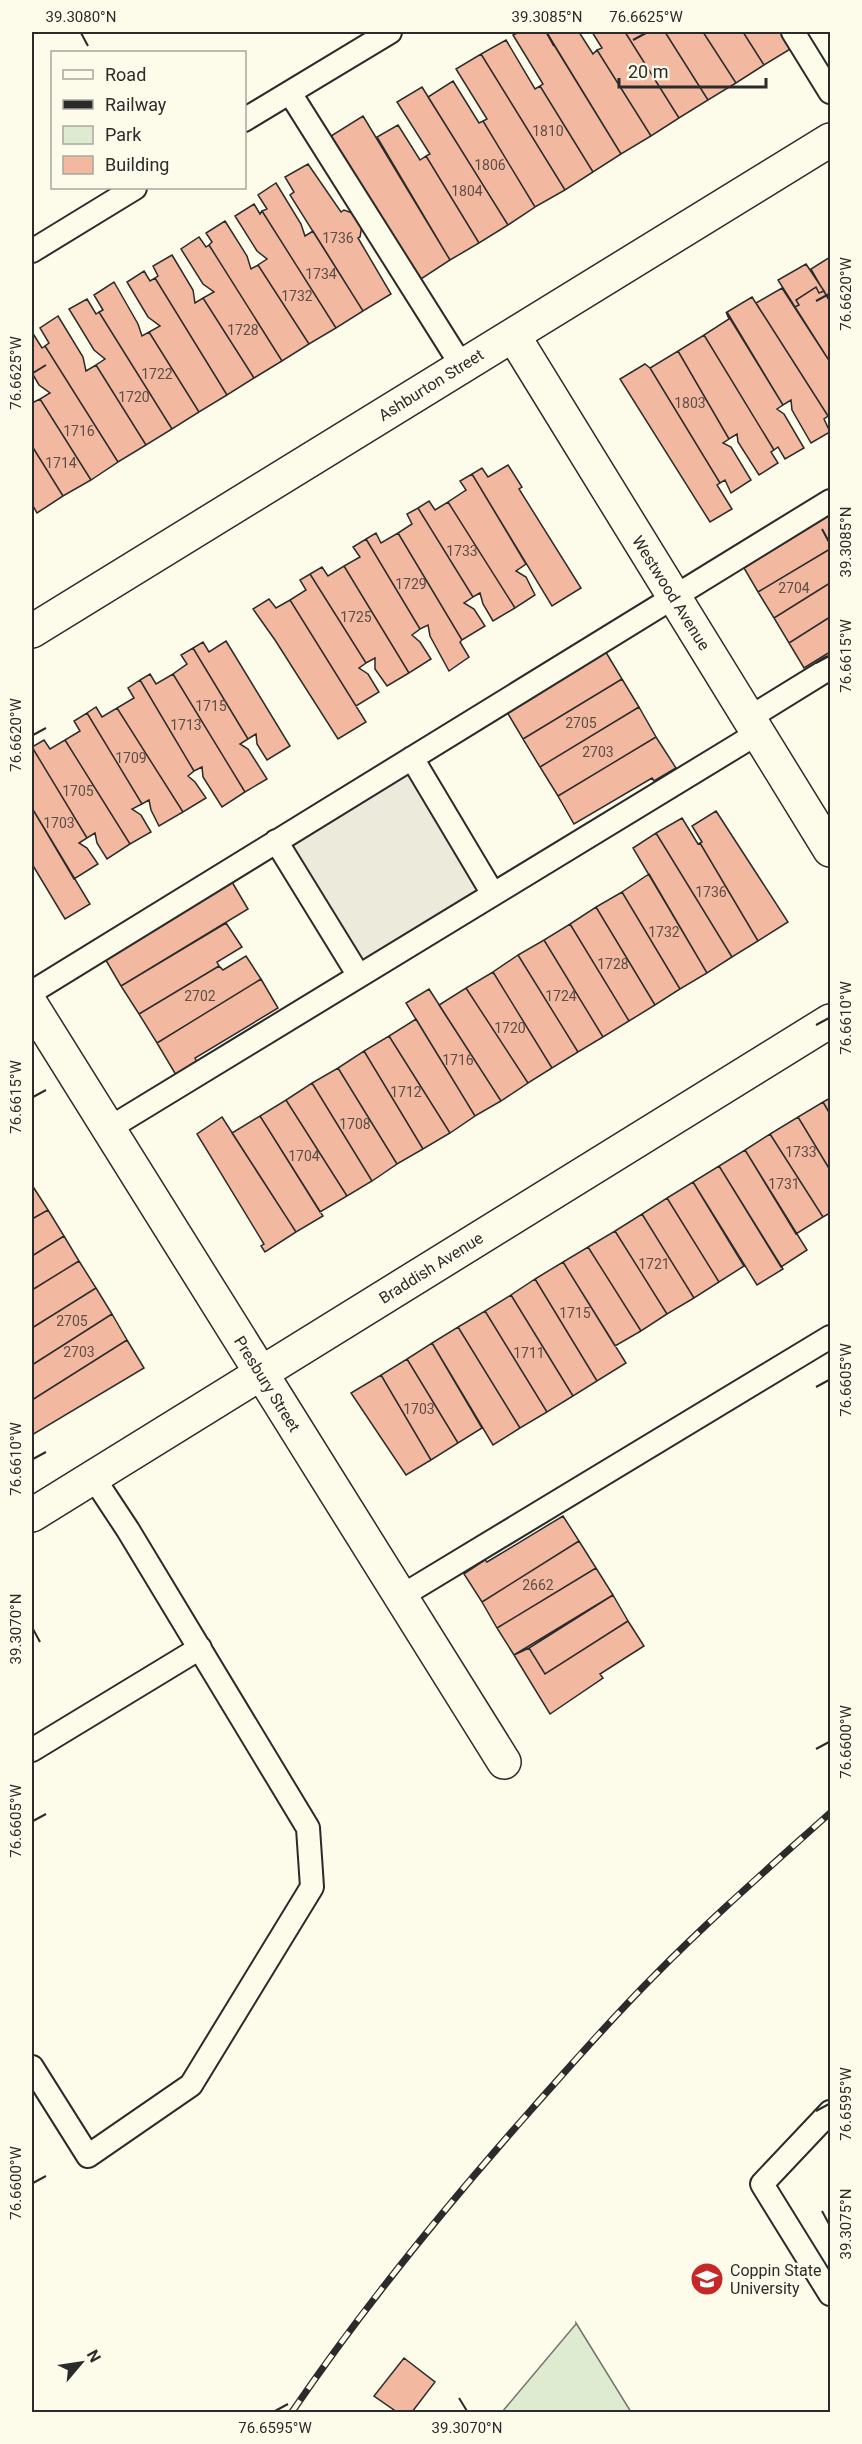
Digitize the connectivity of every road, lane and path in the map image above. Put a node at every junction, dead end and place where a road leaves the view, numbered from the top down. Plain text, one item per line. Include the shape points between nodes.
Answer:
1 (390, 32) edge
2 (793, 32) edge
3 (831, 92) edge
4 (290, 93) junction
5 (246, 119) edge
6 (831, 141) edge
7 (133, 189) edge
8 (32, 251) edge
9 (513, 335) junction
10 (462, 366) junction
11 (831, 501) edge
12 (674, 597) junction
13 (32, 631) edge
14 (831, 668) edge
15 (754, 725) junction
16 (412, 758) junction
17 (276, 841) junction
18 (831, 850) edge
19 (493, 894) junction
20 (359, 976) junction
21 (32, 992) edge
22 (32, 1006) edge
23 (831, 1021) edge
24 (108, 1129) junction
25 (831, 1337) edge
26 (260, 1374) junction
27 (93, 1477) junction
28 (34, 1508) edge
29 (400, 1597) junction
30 (200, 1648) junction
31 (32, 1750) edge
32 (504, 1762) dead end
33 (32, 2067) edge
34 (831, 2112) edge
35 (831, 2294) edge

1 - 4 lane
2 - 3 lane
4 - 5 lane
4 - 10 lane
6 - 9 street, Ashburton Street
7 - 8 lane
9 - 10 street, Ashburton Street
9 - 12 street, Westwood Avenue
10 - 13 street, Ashburton Street
11 - 12 lane
12 - 15 street, Westwood Avenue
12 - 16 lane
14 - 15 lane
15 - 18 street, Westwood Avenue
15 - 19 lane
16 - 17 lane
16 - 19 lane
17 - 20 lane
17 - 21 lane
19 - 20 lane
20 - 24 lane
22 - 24 street, Presbury Street
23 - 26 street, Braddish Avenue
24 - 26 street, Presbury Street
25 - 29 lane
26 - 27 street, Braddish Avenue
26 - 29 street, Presbury Street
27 - 28 street, Braddish Avenue
27 - 30 lane
29 - 32 street, Presbury Street
30 - 31 lane
30 - 33 lane via 308,1828 312,1887 191,2085 88,2156
34 - 35 lane via 762,2184

